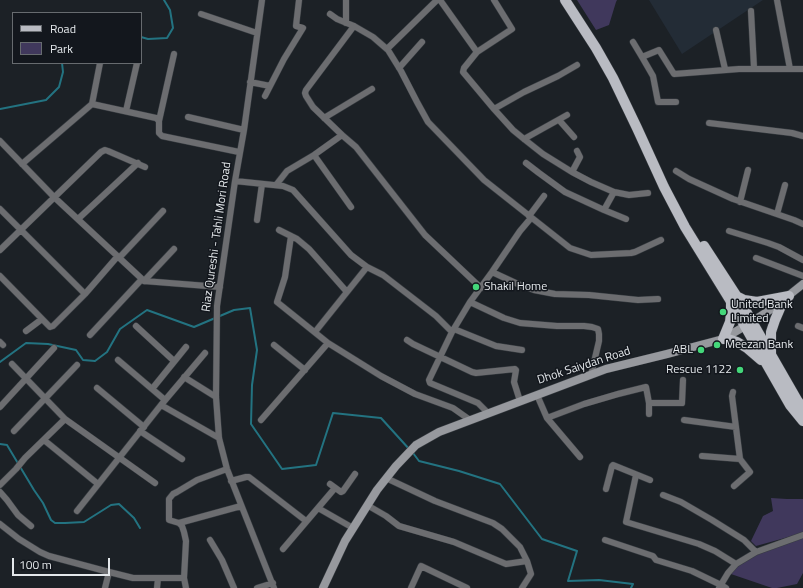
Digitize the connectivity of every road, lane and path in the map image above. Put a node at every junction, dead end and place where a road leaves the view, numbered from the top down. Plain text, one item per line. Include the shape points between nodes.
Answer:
1 (261, 0) edge
2 (299, 0) edge
3 (346, 0) edge
4 (437, 0) edge
5 (440, 0) edge
6 (494, 0) edge
7 (565, 0) edge
8 (572, 0) edge
9 (777, 0) edge
10 (750, 11) dead end
11 (201, 14) dead end
12 (330, 14) dead end
13 (346, 23) junction
14 (354, 26) junction
15 (716, 30) dead end
16 (257, 33) junction
17 (422, 42) dead end
18 (633, 42) dead end
19 (387, 49) junction
20 (477, 52) junction
21 (174, 54) dead end
22 (642, 57) junction
23 (100, 64) edge
24 (137, 64) edge
25 (577, 65) dead end
26 (399, 68) junction
27 (754, 68) junction
28 (790, 68) junction
29 (803, 68) edge
30 (725, 69) junction
31 (250, 82) junction
32 (270, 86) junction
33 (372, 89) dead end
34 (265, 96) dead end
35 (676, 102) dead end
36 (92, 104) junction
37 (494, 109) junction
38 (126, 111) junction
39 (567, 115) dead end
40 (188, 117) dead end
41 (324, 118) junction
42 (559, 120) junction
43 (159, 121) junction
44 (709, 123) dead end
45 (244, 130) junction
46 (342, 135) junction
47 (803, 136) edge
48 (574, 137) dead end
49 (524, 139) junction
50 (0, 141) edge
51 (577, 151) dead end
52 (240, 152) junction
53 (314, 155) junction
54 (138, 163) junction
55 (526, 163) dead end
56 (22, 164) junction
57 (145, 167) dead end
58 (748, 170) dead end
59 (676, 171) dead end
60 (572, 172) junction
61 (235, 181) junction
62 (262, 184) junction
63 (785, 185) dead end
64 (276, 186) junction
65 (614, 192) junction
66 (648, 193) dead end
67 (544, 196) dead end
68 (54, 197) junction
69 (740, 202) junction
70 (351, 207) dead end
71 (0, 209) edge
72 (604, 210) junction
73 (164, 211) dead end
74 (776, 214) junction
75 (530, 217) junction
76 (78, 219) junction
77 (626, 219) dead end
78 (257, 220) dead end
79 (803, 224) edge
80 (21, 230) junction
81 (279, 230) dead end
82 (729, 231) dead end
83 (291, 236) junction
84 (661, 240) dead end
85 (174, 249) dead end
86 (0, 250) edge
87 (118, 257) junction
88 (756, 258) dead end
89 (803, 260) edge
90 (367, 267) junction
91 (492, 272) junction
92 (0, 276) edge
93 (803, 276) edge
94 (143, 280) junction
95 (803, 284) edge
96 (220, 287) junction
97 (481, 288) junction
98 (347, 292) junction
99 (85, 294) junction
100 (789, 296) junction
101 (658, 299) dead end
102 (734, 299) junction
103 (470, 302) junction
104 (42, 319) junction
105 (748, 324) junction
106 (136, 326) dead end
107 (453, 330) junction
108 (26, 331) dead end
109 (315, 332) junction
110 (90, 335) dead end
111 (723, 339) junction
112 (407, 340) dead end
113 (328, 343) junction
114 (274, 345) dead end
115 (186, 346) dead end
116 (54, 348) dead end
117 (522, 350) dead end
118 (205, 353) dead end
119 (771, 354) junction
120 (440, 357) junction
121 (118, 360) dead end
122 (174, 361) junction
123 (12, 364) dead end
124 (77, 365) dead end
125 (767, 365) junction
126 (305, 370) junction
127 (591, 375) junction
128 (184, 377) junction
129 (26, 379) junction
130 (683, 380) dead end
131 (97, 388) dead end
132 (152, 389) junction
133 (733, 392) dead end
134 (537, 395) junction
135 (216, 397) junction
136 (46, 398) junction
137 (520, 401) junction
138 (163, 403) junction
139 (649, 403) junction
140 (0, 408) edge
141 (803, 408) edge
142 (488, 413) junction
143 (649, 414) dead end
144 (65, 418) junction
145 (546, 418) junction
146 (261, 420) dead end
147 (470, 420) junction
148 (684, 420) dead end
149 (803, 421) edge
150 (736, 427) junction
151 (142, 429) junction
152 (14, 431) dead end
153 (218, 438) junction
154 (44, 440) junction
155 (702, 456) dead end
156 (119, 457) junction
157 (580, 457) dead end
158 (182, 459) dead end
159 (740, 459) junction
160 (227, 469) junction
161 (355, 474) dead end
162 (636, 475) junction
163 (386, 478) junction
164 (650, 480) dead end
165 (231, 481) junction
166 (155, 483) dead end
167 (98, 484) junction
168 (0, 485) edge
169 (734, 486) dead end
170 (606, 489) dead end
171 (0, 492) edge
172 (663, 495) dead end
173 (367, 505) junction
174 (241, 506) junction
175 (318, 508) junction
176 (77, 510) dead end
177 (306, 521) junction
178 (179, 523) junction
179 (0, 524) edge
180 (31, 526) dead end
181 (353, 528) junction
182 (803, 535) edge
183 (210, 540) dead end
184 (605, 540) dead end
185 (283, 549) dead end
186 (756, 552) junction
187 (527, 561) junction
188 (736, 564) junction
189 (109, 572) junction
190 (158, 578) junction
191 (184, 578) junction
192 (273, 585) edge
193 (525, 587) edge
194 (722, 587) edge
195 (105, 588) edge
196 (157, 588) edge
197 (186, 588) edge
198 (234, 588) edge
199 (257, 588) edge
200 (323, 588) edge
201 (411, 588) edge
202 (468, 588) edge

1 - 16 street, Riaz Qureshi - Tahli Mori Road
2 - 32 street via 296,26 303,28
3 - 13 street
4 - 19 street
5 - 20 street
6 - 20 street via 512,29
7 - 102 main road via 613,78 685,226
8 - 102 main road via 606,56 682,209
9 - 28 street
10 - 27 street
11 - 16 street
12 - 13 street
13 - 14 street
14 - 19 street via 373,36
14 - 41 street via 305,93 312,107
15 - 30 street
16 - 31 street, Riaz Qureshi - Tahli Mori Road
17 - 26 street
18 - 22 street
19 - 26 street
20 - 37 street via 463,72
21 - 43 street
22 - 30 street via 659,50 674,74
22 - 35 street via 653,76 658,102
23 - 36 street
24 - 38 street
25 - 37 street
26 - 75 street via 428,122 484,180
27 - 28 street
27 - 30 street
28 - 29 street
31 - 32 street
31 - 45 street, Riaz Qureshi - Tahli Mori Road
32 - 34 street
33 - 41 street
36 - 38 street
36 - 56 street
37 - 49 street
38 - 43 street via 156,118
39 - 42 street
40 - 45 street
41 - 46 street
42 - 48 street
42 - 49 street
43 - 52 street via 162,136
44 - 47 street
45 - 52 street, Riaz Qureshi - Tahli Mori Road
46 - 53 street
46 - 97 street via 356,147 425,235
49 - 60 street
50 - 56 street
51 - 60 street via 580,157
52 - 61 street, Riaz Qureshi - Tahli Mori Road
53 - 64 street via 286,171
53 - 70 street
54 - 57 street
54 - 68 street via 104,150
54 - 76 street
55 - 72 street via 565,192
56 - 68 street
58 - 69 street
59 - 69 street
60 - 65 street
61 - 62 street
61 - 96 street, Riaz Qureshi - Tahli Mori Road
62 - 64 street
62 - 78 street
63 - 74 street
64 - 90 street via 293,190 351,255
65 - 66 street via 629,195
65 - 72 street
67 - 75 street
68 - 76 street
68 - 80 street
69 - 74 street
71 - 80 street
72 - 77 street
73 - 87 street
74 - 79 street
75 - 84 street via 570,248 591,255 631,254
75 - 91 street
76 - 87 street
80 - 86 street
80 - 99 street
81 - 83 street
82 - 89 street via 779,247
83 - 98 street via 309,249
83 - 109 street via 285,278 277,302
85 - 94 street
87 - 94 street
87 - 99 street
88 - 93 street
90 - 98 street
90 - 107 street via 383,276
91 - 97 street
91 - 101 street via 534,290 555,294
92 - 104 street
94 - 96 street
94 - 110 street
95 - 100 street, Dhok Saiydan Road
96 - 135 street, Riaz Qureshi - Tahli Mori Road via 217,306
97 - 103 street
98 - 109 street
99 - 104 street via 53,326 48,326
100 - 102 main road via 757,302
100 - 105 street, Dhok Saiydan Road
100 - 119 main road via 777,314 771,337
102 - 105 main road
102 - 111 main road
103 - 107 street
103 - 127 street via 520,323 598,329
104 - 108 street
105 - 111 street, Dhok Saiydan Road
105 - 119 main road
105 - 125 main road
106 - 122 street
107 - 117 street via 496,346
107 - 120 street
109 - 113 street
111 - 125 main road via 742,344
111 - 127 street, Dhok Saiydan Road
112 - 120 street
113 - 126 street
113 - 147 street via 381,376 415,394 454,408
114 - 126 street
115 - 122 street
116 - 129 street
118 - 128 street
119 - 141 main road
120 - 137 street via 476,373 516,370 514,382
120 - 142 street via 429,382 478,403
121 - 132 street
122 - 132 street
123 - 129 street
124 - 136 street
125 - 149 main road via 790,405
126 - 146 street
127 - 134 street, Dhok Saiydan Road
128 - 135 street
128 - 138 street
129 - 136 street
129 - 140 street
130 - 139 street via 682,403
131 - 151 street
132 - 138 street
133 - 150 street
134 - 137 street, Dhok Saiydan Road
134 - 145 street
135 - 153 street, Riaz Qureshi - Tahli Mori Road
136 - 144 street
136 - 152 street
137 - 142 street, Dhok Saiydan Road
138 - 151 street
138 - 153 street
139 - 143 street
139 - 145 street via 646,387 584,404
142 - 147 street, Dhok Saiydan Road
144 - 154 street
144 - 156 street
145 - 157 street
147 - 163 street, Dhok Saiydan Road via 439,432 416,445
148 - 150 street
150 - 159 street
151 - 156 street
151 - 158 street
153 - 160 street, Riaz Qureshi - Tahli Mori Road
154 - 167 street
154 - 168 street
155 - 159 street
156 - 166 street
156 - 167 street
159 - 169 street via 750,472
160 - 165 street, Riaz Qureshi - Tahli Mori Road
160 - 178 street via 197,480 173,494 169,500 169,520
161 - 175 street via 343,491 332,486
162 - 164 street
162 - 170 street via 613,465
162 - 188 street via 626,522 699,544
163 - 173 street, Dhok Saiydan Road
163 - 187 street via 435,502 493,523 520,547
165 - 174 street, Riaz Qureshi - Tahli Mori Road
165 - 177 street via 249,477
167 - 176 street
171 - 180 street via 18,515
172 - 186 street via 712,520 744,540
173 - 181 street, Dhok Saiydan Road
173 - 187 street via 400,526 454,542 506,564
174 - 178 street
174 - 192 street, Riaz Qureshi - Tahli Mori Road
175 - 177 street
175 - 181 street
177 - 185 street
178 - 191 street via 186,541
179 - 189 street via 19,539 49,556
181 - 200 street, Dhok Saiydan Road
182 - 186 street
183 - 198 street
184 - 194 street via 692,571
186 - 188 street
187 - 193 street via 531,574
188 - 194 street via 728,573
189 - 190 street via 138,578
189 - 195 street
190 - 191 street
190 - 196 street
191 - 197 street
192 - 199 street
201 - 202 street via 421,566

